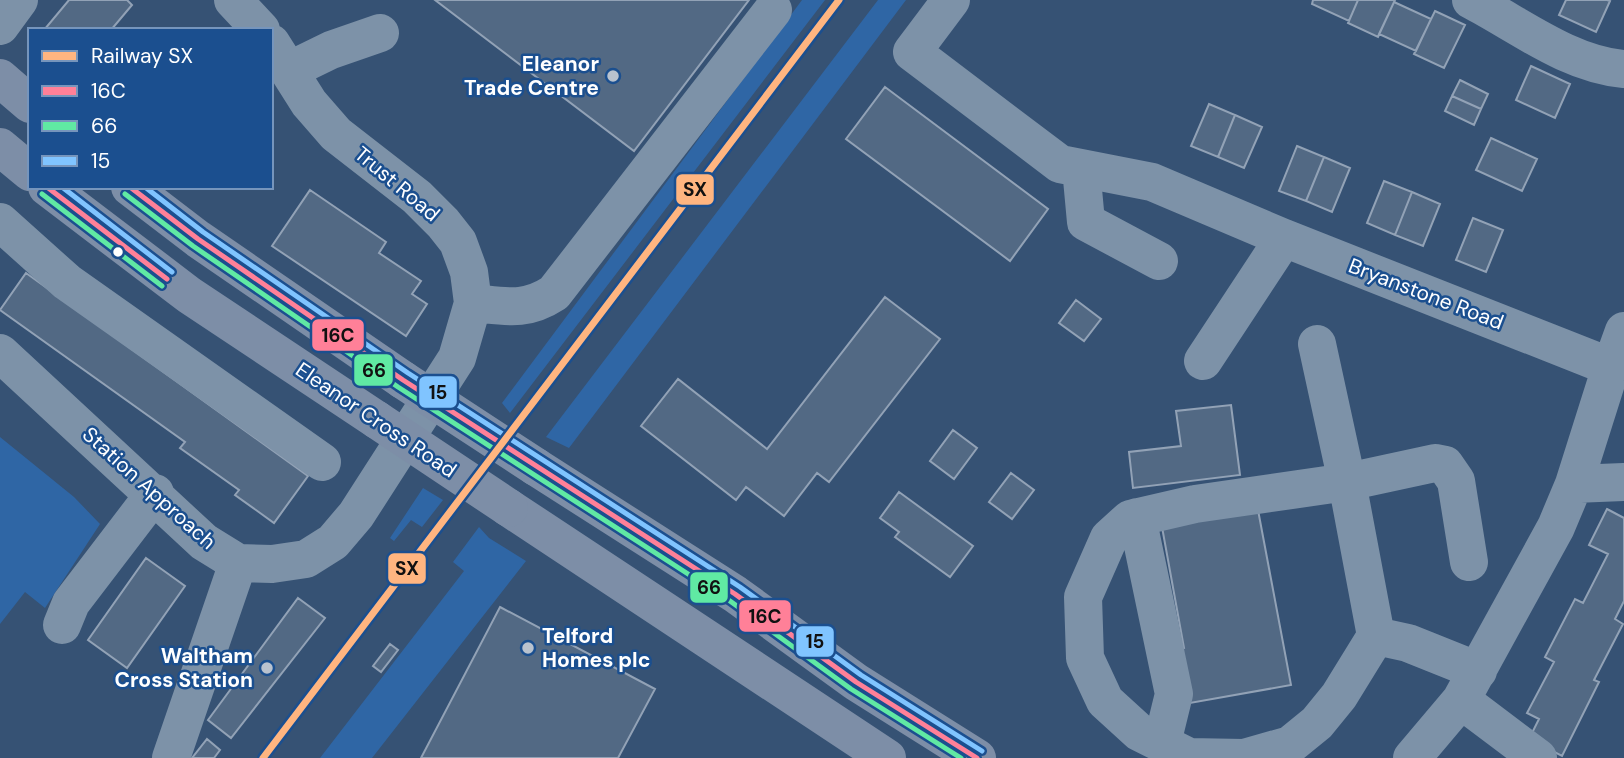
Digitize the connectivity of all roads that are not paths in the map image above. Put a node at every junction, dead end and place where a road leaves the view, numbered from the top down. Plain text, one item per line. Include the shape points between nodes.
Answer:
1 (19, 0) edge
2 (233, 0) edge
3 (951, 0) edge
4 (1471, 0) edge
5 (773, 10) dead end
6 (0, 26) edge
7 (259, 28) edge
8 (380, 33) dead end
9 (281, 57) edge
10 (1624, 69) edge
11 (0, 78) edge
12 (28, 102) edge
13 (0, 147) edge
14 (1081, 168) junction
15 (28, 171) edge
16 (50, 189) edge
17 (133, 189) edge
18 (2, 227) edge
19 (1284, 239) junction
20 (1159, 261) dead end
21 (473, 303) junction
22 (1624, 331) edge
23 (1317, 344) dead end
24 (0, 353) edge
25 (1203, 361) dead end
26 (1611, 367) junction
27 (421, 418) joint
28 (322, 461) dead end
29 (1348, 482) junction
30 (1624, 482) edge
31 (1574, 484) junction
32 (155, 493) junction
33 (1137, 517) junction
34 (1469, 562) dead end
35 (238, 563) junction
36 (62, 625) dead end
37 (1376, 636) junction
38 (1469, 685) junction
39 (1162, 743) junction
40 (171, 758) edge
41 (887, 758) edge
42 (976, 758) edge
43 (1412, 758) edge
44 (1538, 758) edge

1 - 6 street
2 - 7 street
3 - 14 street, Bryanstone Road via 912,52 1060,164
4 - 10 street via 1580,58
5 - 21 street via 554,293 536,305
8 - 9 street via 331,50
9 - 21 street, Trust Road via 309,103 336,134 417,197 458,242 469,272
11 - 12 main road
13 - 15 main road
14 - 19 street, Bryanstone Road via 1152,182
14 - 20 street via 1086,222
16 - 41 main road, Eleanor Cross Road, bridge via 190,295
17 - 42 main road, bridge via 403,380 735,594 856,682
18 - 28 street via 67,282
19 - 25 street
19 - 26 street, Bryanstone Road
21 - 27 street, Trust Road via 457,358
22 - 26 street
23 - 29 street
24 - 32 street, Station Approach
26 - 31 street
27 - 35 street, Station Approach via 333,542 306,559
29 - 33 street via 1195,503
29 - 34 street via 1436,463 1445,465 1456,481
29 - 37 street
30 - 31 street
31 - 38 street via 1556,527
32 - 35 street, Station Approach via 204,542
32 - 36 street via 71,603
33 - 39 street via 1174,694
33 - 39 street via 1109,538 1083,597 1085,658 1105,701 1139,732
35 - 40 street
37 - 38 street via 1408,643
37 - 39 street via 1325,714 1290,745 1244,758 1189,757
38 - 43 street
38 - 44 street

